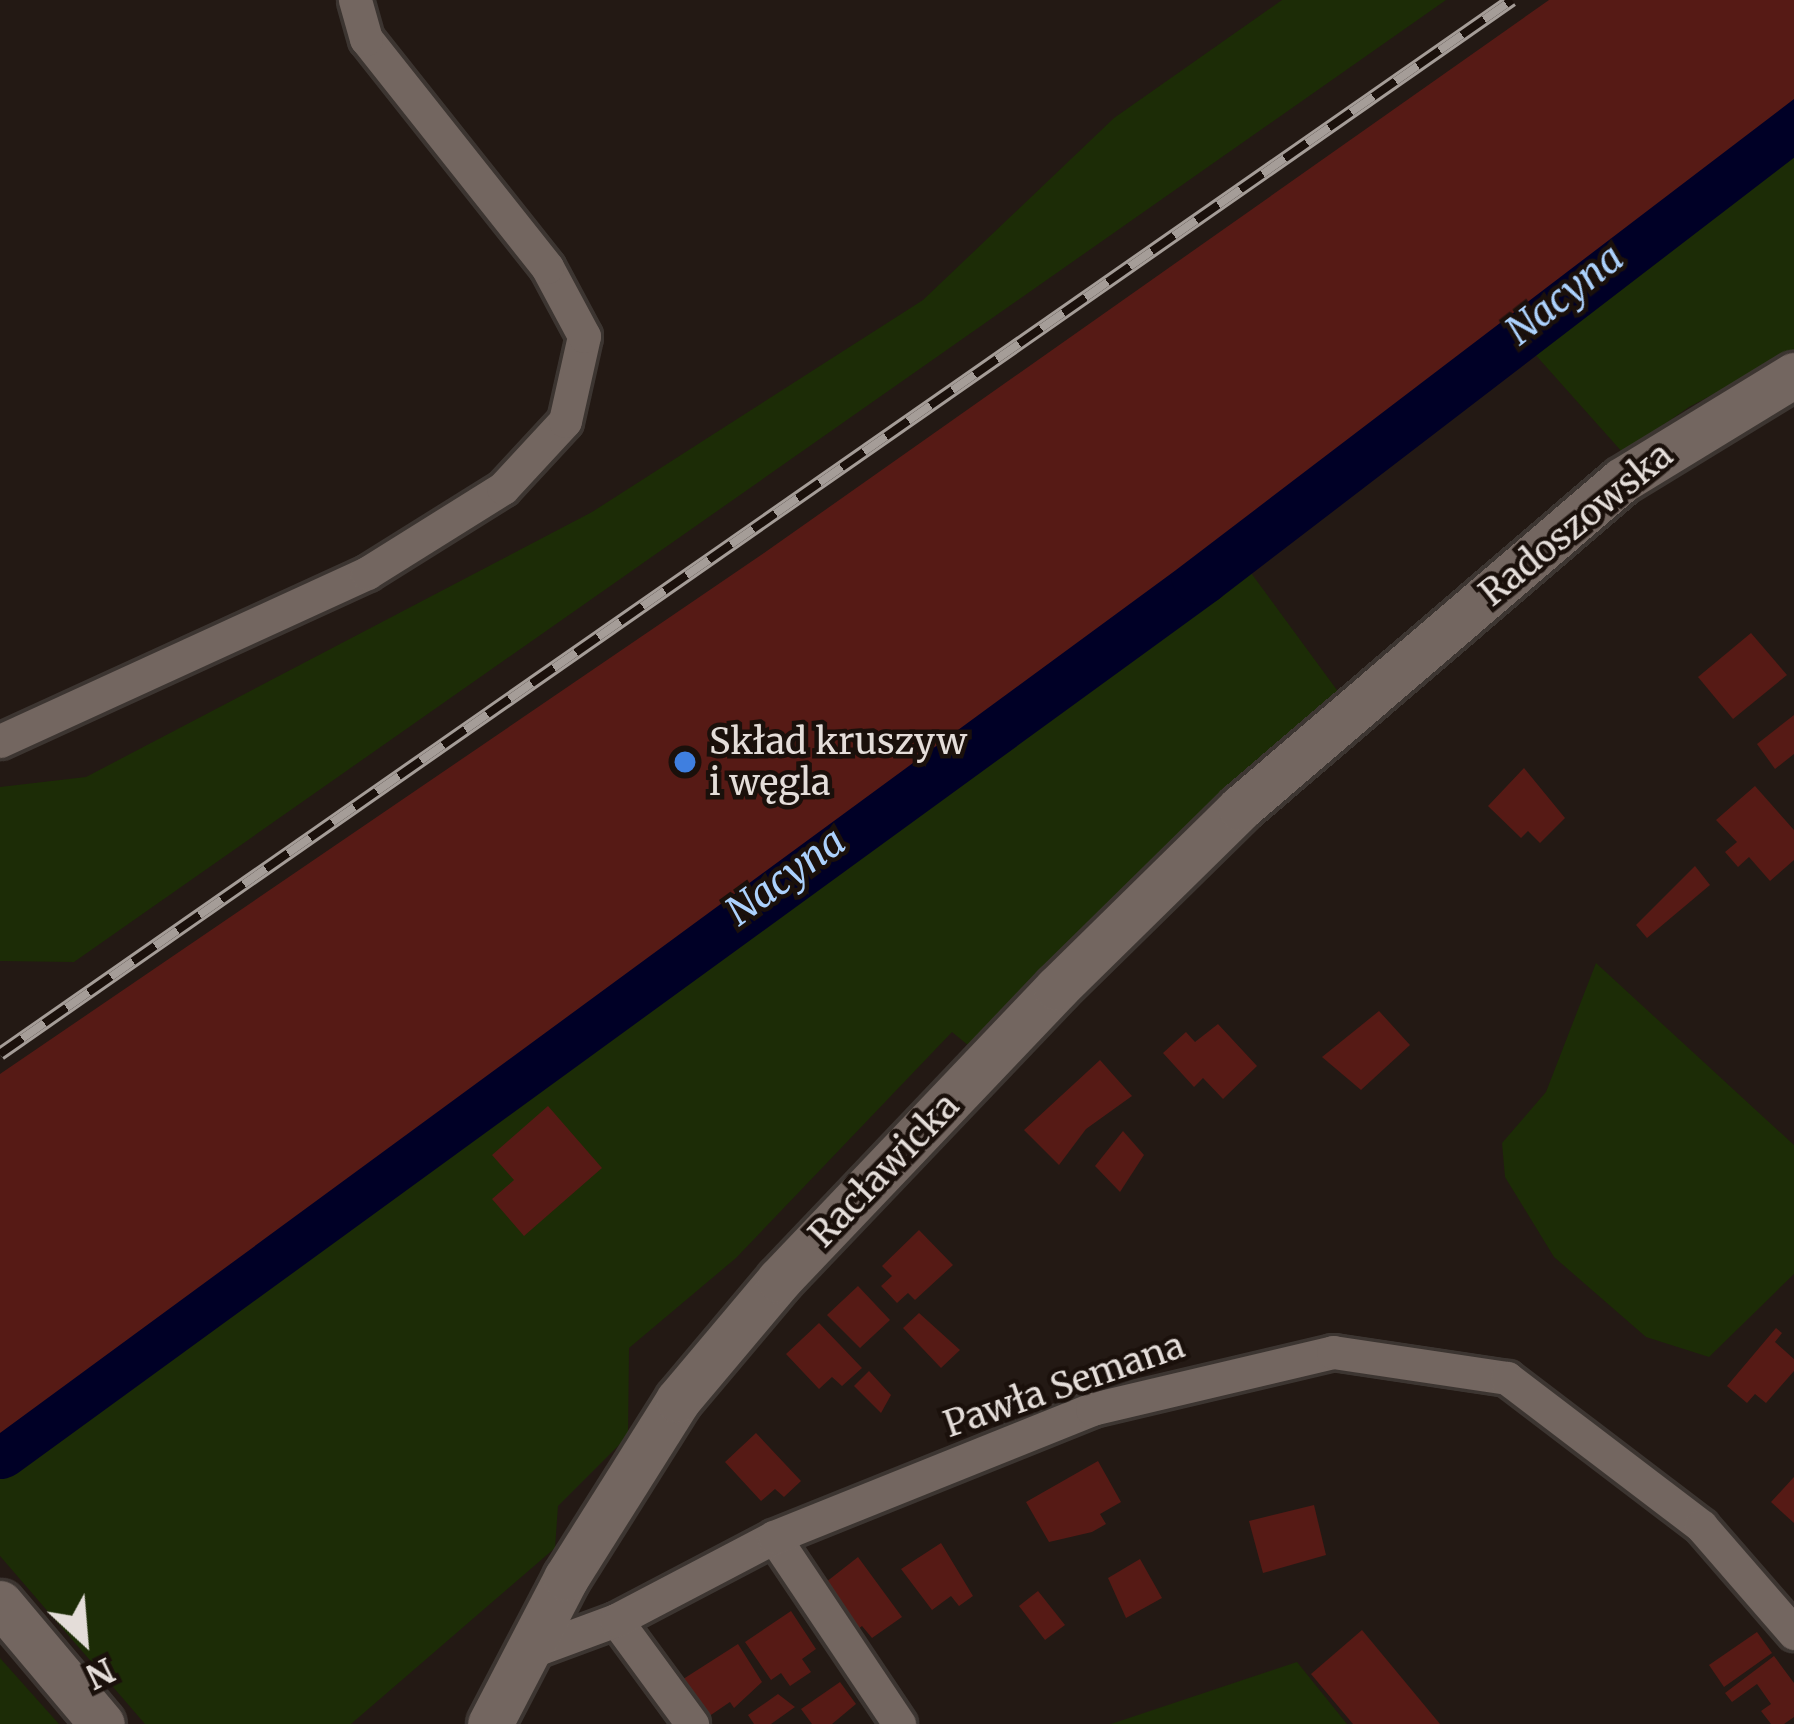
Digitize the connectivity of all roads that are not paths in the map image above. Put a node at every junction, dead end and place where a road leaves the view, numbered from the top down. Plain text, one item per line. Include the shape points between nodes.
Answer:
1 (355, 0) edge
2 (1794, 375) edge
3 (1372, 692) joint
4 (0, 740) edge
5 (774, 1537) junction
6 (0, 1603) edge
7 (616, 1620) junction
8 (1794, 1633) edge
9 (524, 1654) junction
10 (103, 1724) edge
11 (490, 1724) edge
12 (692, 1724) edge
13 (899, 1724) edge

1 - 4 street via 366,39 547,267 584,336 565,421 503,488 367,573
2 - 3 street, Radoszowska via 1622,480
3 - 9 street, Racławicka via 1074,972 737,1325 647,1443
5 - 7 street, Pawła Semana
5 - 8 street, Pawła Semana via 1093,1409 1334,1352 1507,1378 1701,1526
5 - 13 street
6 - 10 street
7 - 9 street, Pawła Semana
7 - 12 street
9 - 11 street, Racławicka

